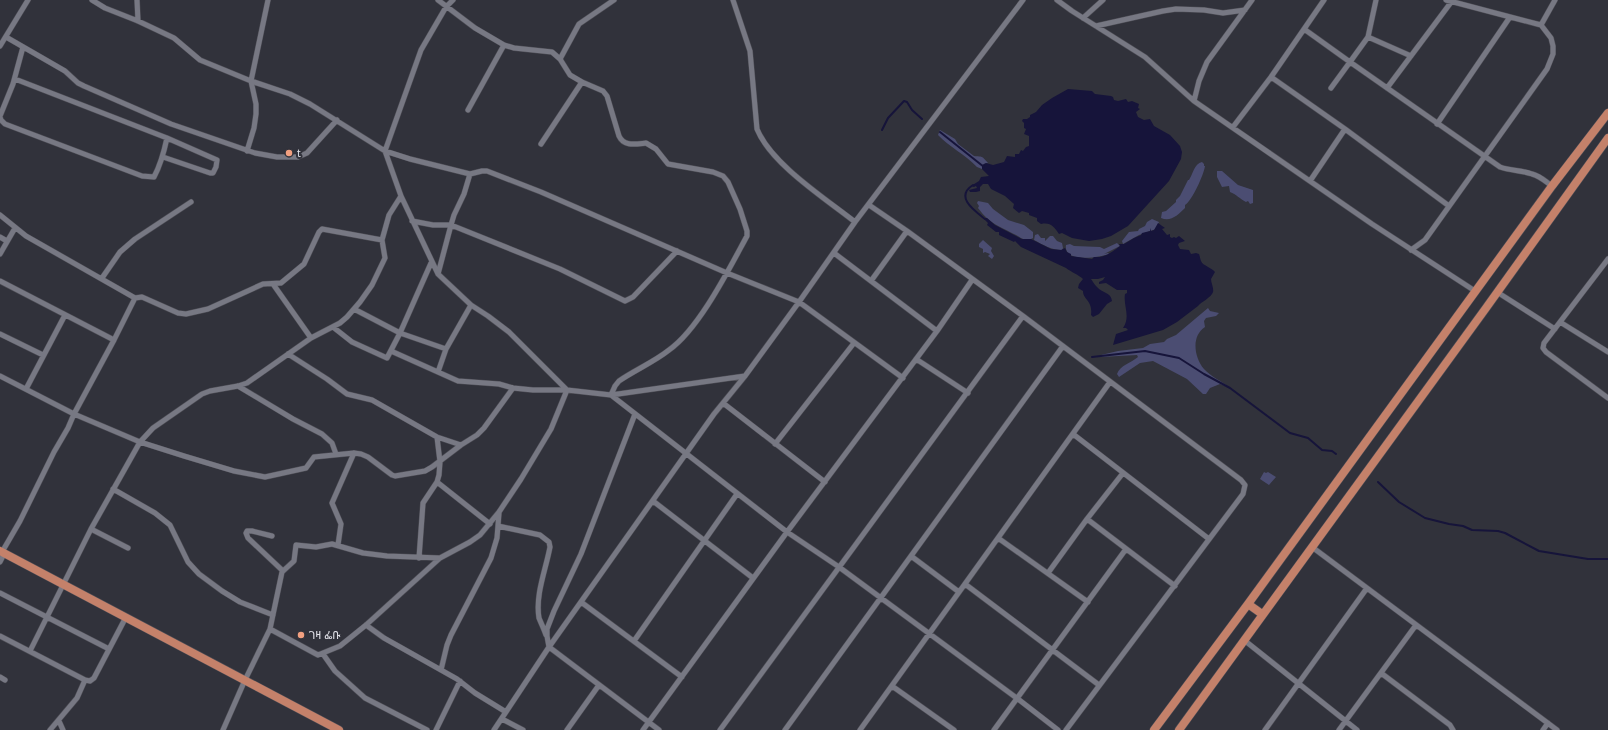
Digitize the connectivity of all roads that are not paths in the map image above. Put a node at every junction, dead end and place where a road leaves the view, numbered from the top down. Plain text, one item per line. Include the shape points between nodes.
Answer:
1 (28, 0) edge
2 (92, 0) edge
3 (137, 0) edge
4 (268, 0) edge
5 (438, 0) edge
6 (453, 0) edge
7 (614, 0) edge
8 (733, 0) edge
9 (1024, 0) edge
10 (1057, 0) edge
11 (1103, 0) edge
12 (1252, 0) edge
13 (1324, 0) edge
14 (1376, 0) edge
15 (1555, 0) edge
16 (1449, 1) edge
17 (446, 7) junction
18 (1245, 10) junction
19 (1510, 17) junction
20 (1083, 18) junction
21 (138, 20) junction
22 (1540, 25) junction
23 (1096, 26) junction
24 (1304, 28) junction
25 (6, 37) junction
26 (1368, 37) junction
27 (504, 45) junction
28 (0, 46) edge
29 (23, 47) junction
30 (1411, 56) junction
31 (560, 59) junction
32 (1350, 62) junction
33 (1271, 77) junction
34 (15, 79) junction
35 (251, 81) junction
36 (582, 82) junction
37 (1331, 88) dead end
38 (1387, 88) junction
39 (1194, 101) junction
40 (468, 110) dead end
41 (1608, 113) edge
42 (0, 117) edge
43 (338, 120) junction
44 (1437, 124) junction
45 (1233, 127) junction
46 (1345, 129) junction
47 (167, 138) junction
48 (1608, 138) edge
49 (542, 144) dead end
50 (247, 151) junction
51 (385, 151) junction
52 (163, 156) junction
53 (1485, 157) junction
54 (470, 174) junction
55 (1310, 181) junction
56 (1552, 186) junction
57 (401, 196) junction
58 (191, 202) dead end
59 (869, 205) junction
60 (1449, 206) junction
61 (0, 215) edge
62 (412, 221) junction
63 (855, 222) junction
64 (451, 225) junction
65 (15, 228) junction
66 (907, 231) junction
67 (0, 237) edge
68 (7, 240) junction
69 (382, 240) junction
70 (1411, 250) junction
71 (677, 251) junction
72 (834, 253) junction
73 (0, 254) edge
74 (1608, 260) edge
75 (431, 263) junction
76 (727, 273) junction
77 (438, 274) junction
78 (102, 278) junction
79 (871, 280) junction
80 (972, 280) junction
81 (0, 281) edge
82 (273, 284) junction
83 (1475, 291) junction
84 (1497, 292) junction
85 (135, 298) junction
86 (799, 302) junction
87 (471, 305) junction
88 (354, 309) junction
89 (65, 314) junction
90 (1023, 316) junction
91 (1560, 322) junction
92 (333, 327) junction
93 (1555, 329) junction
94 (937, 331) junction
95 (400, 333) junction
96 (0, 334) edge
97 (311, 338) junction
98 (114, 340) junction
99 (854, 343) junction
100 (1063, 346) junction
101 (446, 349) junction
102 (391, 351) junction
103 (1608, 352) edge
104 (288, 354) junction
105 (43, 355) junction
106 (916, 359) junction
107 (438, 372) junction
108 (0, 376) edge
109 (745, 376) junction
110 (903, 378) junction
111 (1110, 382) junction
112 (238, 386) junction
113 (513, 388) junction
114 (26, 389) junction
115 (567, 390) junction
116 (968, 393) junction
117 (611, 395) junction
118 (1608, 398) edge
119 (723, 403) junction
120 (74, 414) junction
121 (635, 414) junction
122 (1073, 434) junction
123 (437, 438) junction
124 (140, 442) junction
125 (775, 444) junction
126 (460, 445) junction
127 (354, 452) junction
128 (336, 454) junction
129 (687, 455) junction
130 (440, 462) junction
131 (1124, 473) junction
132 (437, 482) junction
133 (824, 482) junction
134 (113, 489) junction
135 (737, 494) junction
136 (653, 501) junction
137 (499, 512) junction
138 (1087, 519) junction
139 (490, 524) junction
140 (498, 526) junction
141 (91, 529) junction
142 (787, 532) junction
143 (272, 536) dead end
144 (998, 538) junction
145 (1209, 539) junction
146 (704, 540) junction
147 (338, 545) junction
148 (1312, 547) junction
149 (128, 548) dead end
150 (1126, 549) junction
151 (2, 552) edge
152 (911, 556) junction
153 (419, 558) junction
154 (440, 558) junction
155 (0, 562) edge
156 (839, 567) junction
157 (283, 571) junction
158 (1048, 573) junction
159 (753, 578) junction
160 (64, 584) junction
161 (965, 584) junction
162 (1175, 586) junction
163 (1367, 588) junction
164 (959, 592) junction
165 (0, 593) edge
166 (880, 598) junction
167 (581, 602) junction
168 (1088, 602) junction
169 (1248, 604) junction
170 (1262, 614) junction
171 (126, 616) junction
172 (273, 616) junction
173 (48, 617) junction
174 (1416, 625) junction
175 (366, 626) junction
176 (270, 629) junction
177 (929, 634) junction
178 (0, 636) edge
179 (547, 636) junction
180 (1244, 640) junction
181 (634, 641) junction
182 (549, 647) junction
183 (109, 649) junction
184 (1052, 650) junction
185 (30, 651) junction
186 (323, 654) junction
187 (441, 670) junction
188 (1381, 673) junction
189 (682, 677) junction
190 (85, 680) junction
191 (245, 680) junction
192 (460, 682) junction
193 (1299, 683) junction
194 (1099, 684) junction
195 (599, 685) junction
196 (892, 686) junction
197 (1018, 699) junction
198 (506, 712) junction
199 (502, 719) junction
200 (59, 721) junction
201 (1346, 721) junction
202 (649, 723) junction
203 (1548, 723) junction
204 (50, 730) edge
205 (63, 730) edge
206 (223, 730) edge
207 (340, 730) edge
208 (427, 730) edge
209 (436, 730) edge
210 (494, 730) edge
211 (523, 730) edge
212 (567, 730) edge
213 (643, 730) edge
214 (659, 730) edge
215 (720, 730) edge
216 (785, 730) edge
217 (860, 730) edge
218 (954, 730) edge
219 (994, 730) edge
220 (1058, 730) edge
221 (1066, 730) edge
222 (1154, 730) edge
223 (1179, 730) edge
224 (1265, 730) edge
225 (1339, 730) edge
226 (1357, 730) edge
227 (1453, 730) edge
228 (1543, 730) edge
229 (1557, 730) edge

1 - 25 street
2 - 21 street via 105,8
3 - 21 street
4 - 35 street
5 - 17 street
6 - 17 street
7 - 31 street via 579,24
8 - 63 street via 750,52 757,129 760,137 781,164
9 - 59 street
10 - 20 street
11 - 20 street
12 - 18 street
13 - 24 street
14 - 26 street
15 - 22 street
16 - 19 street
16 - 30 street
17 - 27 street
17 - 51 street via 421,50
18 - 23 street via 1223,13 1176,9
18 - 39 street via 1207,62 1198,81
19 - 22 street
19 - 44 street
20 - 23 street
21 - 35 street via 174,38 200,60
22 - 53 street via 1551,38 1553,54 1549,65
23 - 39 street via 1145,57
24 - 32 street
24 - 33 street
25 - 28 street
25 - 29 street
26 - 30 street
26 - 32 street
27 - 31 street via 552,52
27 - 40 street
29 - 34 street
29 - 50 street via 65,71 84,86 171,124
30 - 38 street
31 - 36 street via 570,75
32 - 37 street
32 - 38 street
33 - 45 street
33 - 46 street
34 - 42 street
34 - 47 street
35 - 43 street via 290,94
35 - 50 street via 256,114
36 - 49 street
36 - 76 street via 599,89 607,96 620,140 630,144 646,142 656,149 668,164 713,172 723,176 728,182 740,209 747,236
38 - 44 street
39 - 45 street
41 - 56 main road
42 - 52 street via 5,124 142,176 154,177
43 - 50 street via 303,156 272,156
43 - 51 street
44 - 53 street
45 - 55 street
46 - 55 street
46 - 60 street
47 - 52 street
47 - 52 street via 217,160 217,163 213,173 210,173
48 - 84 main road
51 - 54 street
51 - 57 street
53 - 56 street via 1510,171 1531,173
53 - 60 street
54 - 64 street
54 - 71 street via 487,171
55 - 70 street
56 - 83 main road
57 - 62 street
57 - 69 street via 389,215
58 - 78 street via 135,239 120,252
59 - 63 street
59 - 66 street
60 - 70 street via 1425,240
61 - 65 street
62 - 64 street
62 - 75 street
63 - 72 street
64 - 71 street via 560,269 625,301 633,297
64 - 77 street
65 - 68 street
65 - 78 street
66 - 79 street
66 - 80 street
67 - 68 street
68 - 73 street
69 - 82 street via 322,229 304,264 281,283
69 - 88 street via 385,258 372,285
70 - 83 street
71 - 76 street
72 - 79 street
72 - 86 street
74 - 91 street
75 - 77 street
75 - 95 street
76 - 86 street
76 - 117 street via 700,315 678,342 669,351 619,381
77 - 87 street
78 - 85 street
79 - 94 street
80 - 90 street
80 - 94 street
81 - 89 street
82 - 85 street via 263,284 208,309 186,314 142,297
82 - 97 street
83 - 169 main road
84 - 93 street
84 - 148 main road
85 - 98 street
86 - 99 street
86 - 109 street
87 - 101 street
87 - 115 street via 509,332
88 - 92 street
88 - 95 street
89 - 98 street
89 - 105 street
90 - 100 street
90 - 116 street
91 - 93 street
91 - 103 street
92 - 97 street
92 - 102 street via 352,342 386,358
93 - 118 street via 1544,343 1543,348 1546,352
94 - 106 street
95 - 101 street
95 - 102 street
96 - 105 street
97 - 104 street
98 - 120 street
99 - 110 street
99 - 125 street
100 - 111 street
100 - 152 street
101 - 107 street
102 - 107 street
104 - 112 street via 247,383
104 - 123 street via 347,394 372,400
105 - 114 street
106 - 110 street
106 - 116 street
107 - 113 street via 458,381 499,384
108 - 114 street
109 - 117 street
109 - 119 street
110 - 133 street
111 - 122 street
111 - 145 street via 1245,485 1243,494
112 - 124 street via 202,394 153,428
112 - 128 street via 322,434 332,443
113 - 115 street
113 - 126 street via 484,428
114 - 120 street
115 - 117 street
115 - 137 street via 550,429
116 - 156 street
117 - 121 street
119 - 125 street
119 - 129 street
120 - 124 street
120 - 151 street
121 - 129 street
121 - 179 street via 581,554 554,611
122 - 131 street
122 - 144 street
123 - 126 street
123 - 130 street
124 - 128 street via 228,469 265,477 306,468 314,457
124 - 134 street
125 - 133 street
126 - 130 street
127 - 128 street
127 - 130 street via 368,457 395,476 424,471
127 - 147 street via 332,502 340,524
129 - 135 street
129 - 136 street
130 - 132 street
131 - 138 street
131 - 145 street
132 - 139 street
132 - 153 street via 423,503
133 - 142 street
134 - 141 street
134 - 172 street via 155,513 170,525 188,562 198,574 240,602
135 - 142 street
135 - 146 street
136 - 146 street
136 - 167 street
137 - 139 street
137 - 140 street
138 - 150 street
138 - 158 street
139 - 154 street via 470,542
140 - 179 street via 540,535 549,542 539,612
140 - 187 street via 491,558 451,635
141 - 149 street
141 - 160 street
142 - 156 street
142 - 159 street
143 - 157 street via 246,531 248,538
144 - 158 street
144 - 161 street
145 - 162 street
146 - 159 street
146 - 181 street
147 - 153 street via 381,556
147 - 157 street via 296,545 294,561
148 - 163 street
148 - 170 main road
150 - 162 street
150 - 168 street
151 - 155 street
151 - 160 main road
152 - 164 street
152 - 166 street
153 - 154 street
154 - 175 street
156 - 166 street
156 - 215 street
157 - 172 street
158 - 168 street
159 - 189 street
160 - 171 main road
160 - 173 street
161 - 164 street
161 - 184 street
162 - 194 street
163 - 174 street
163 - 193 street
164 - 177 street
165 - 173 street
166 - 177 street
166 - 216 street
167 - 181 street
167 - 182 street
168 - 184 street
169 - 170 main road
169 - 222 main road
170 - 180 main road
171 - 183 street
171 - 191 main road
172 - 176 street
173 - 183 street
173 - 185 street
174 - 188 street
174 - 203 street
175 - 186 street via 340,646
175 - 187 street
176 - 186 street via 313,653
176 - 191 street
177 - 196 street
177 - 197 street
178 - 185 street
179 - 182 street
180 - 193 street
180 - 223 main road
181 - 189 street
182 - 195 street
182 - 198 street
183 - 190 street via 94,678 90,681
184 - 194 street
184 - 197 street
185 - 190 street
186 - 208 street via 335,671 365,698
187 - 192 street
188 - 201 street
188 - 227 street via 1450,725
189 - 202 street
190 - 200 street via 77,698
191 - 206 street
191 - 207 main road
192 - 198 street
192 - 209 street
193 - 201 street
193 - 224 street
194 - 221 street
195 - 202 street
195 - 212 street
196 - 217 street
196 - 218 street
197 - 219 street
197 - 220 street
198 - 199 street
199 - 210 street
199 - 211 street
200 - 204 street
200 - 205 street
201 - 225 street
201 - 226 street
202 - 213 street
202 - 214 street
203 - 228 street
203 - 229 street

